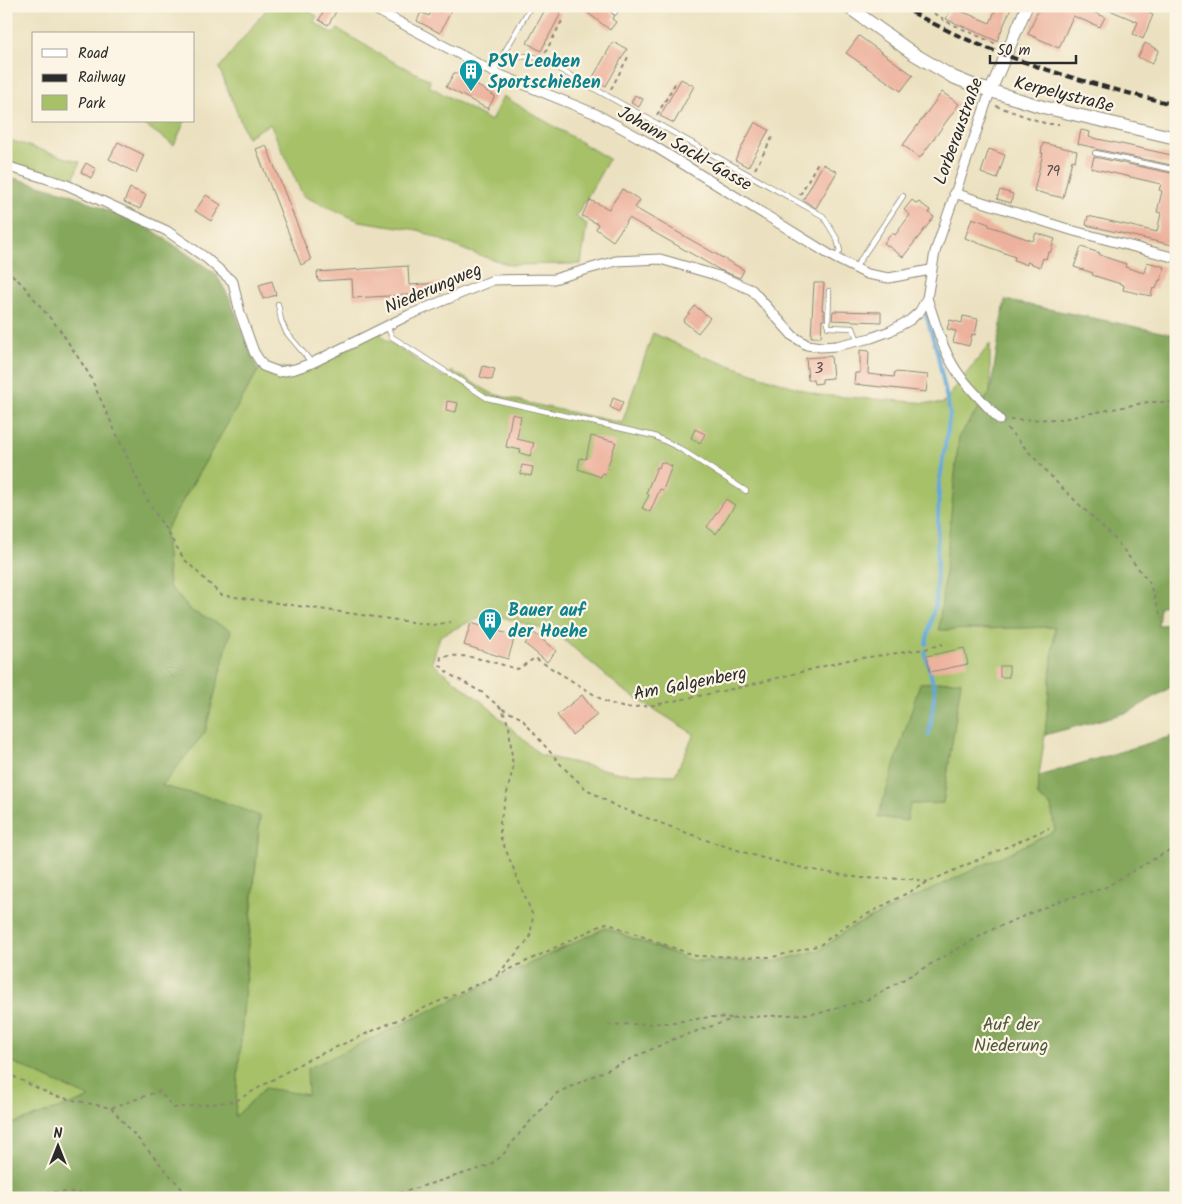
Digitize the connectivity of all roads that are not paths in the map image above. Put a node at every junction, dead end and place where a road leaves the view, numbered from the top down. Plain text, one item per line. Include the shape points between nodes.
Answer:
1 (369, 6) edge
2 (531, 6) edge
3 (608, 6) edge
4 (847, 6) edge
5 (1027, 6) edge
6 (615, 12) dead end
7 (498, 63) junction
8 (493, 72) junction
9 (990, 92) junction
10 (1176, 138) edge
11 (1095, 153) dead end
12 (6, 166) edge
13 (1176, 170) edge
14 (954, 193) junction
15 (903, 196) dead end
16 (835, 258) junction
17 (1176, 258) edge
18 (855, 268) junction
19 (930, 270) junction
20 (829, 291) dead end
21 (927, 298) junction
22 (278, 304) dead end
23 (387, 325) junction
24 (858, 341) junction
25 (312, 363) junction
26 (1000, 420) road end
27 (746, 491) dead end

1 - 8 street, Johann Sackl-Gasse
2 - 7 lane
3 - 6 lane
4 - 9 main road, Kerpelystraße via 914,54 953,77
5 - 9 street, Lorberaustraße
7 - 8 lane
7 - 16 lane via 522,56 541,59 823,216 837,239 840,250
8 - 16 street, Johann Sackl-Gasse via 596,114
9 - 10 main road, Kerpelystraße via 1096,121
9 - 14 street, Lorberaustraße
11 - 13 lane
12 - 25 street, Niederungweg via 67,185 167,231 233,282 240,313 262,366 279,372
14 - 17 street via 1074,231
14 - 19 street, Lorberaustraße
15 - 18 lane
16 - 18 street, Johann Sackl-Gasse
18 - 19 street, Johann Sackl-Gasse via 889,278
19 - 21 street
20 - 24 lane via 828,327 853,328
21 - 24 street, Niederungweg via 910,320 890,331
21 - 26 street via 942,343 960,376
22 - 25 lane via 286,332
23 - 24 street, Niederungweg via 493,280 554,279 616,261 660,259 719,276 752,290 793,336 807,345 821,347
23 - 25 street, Niederungweg
23 - 27 lane via 392,337 487,398 654,436 679,448

